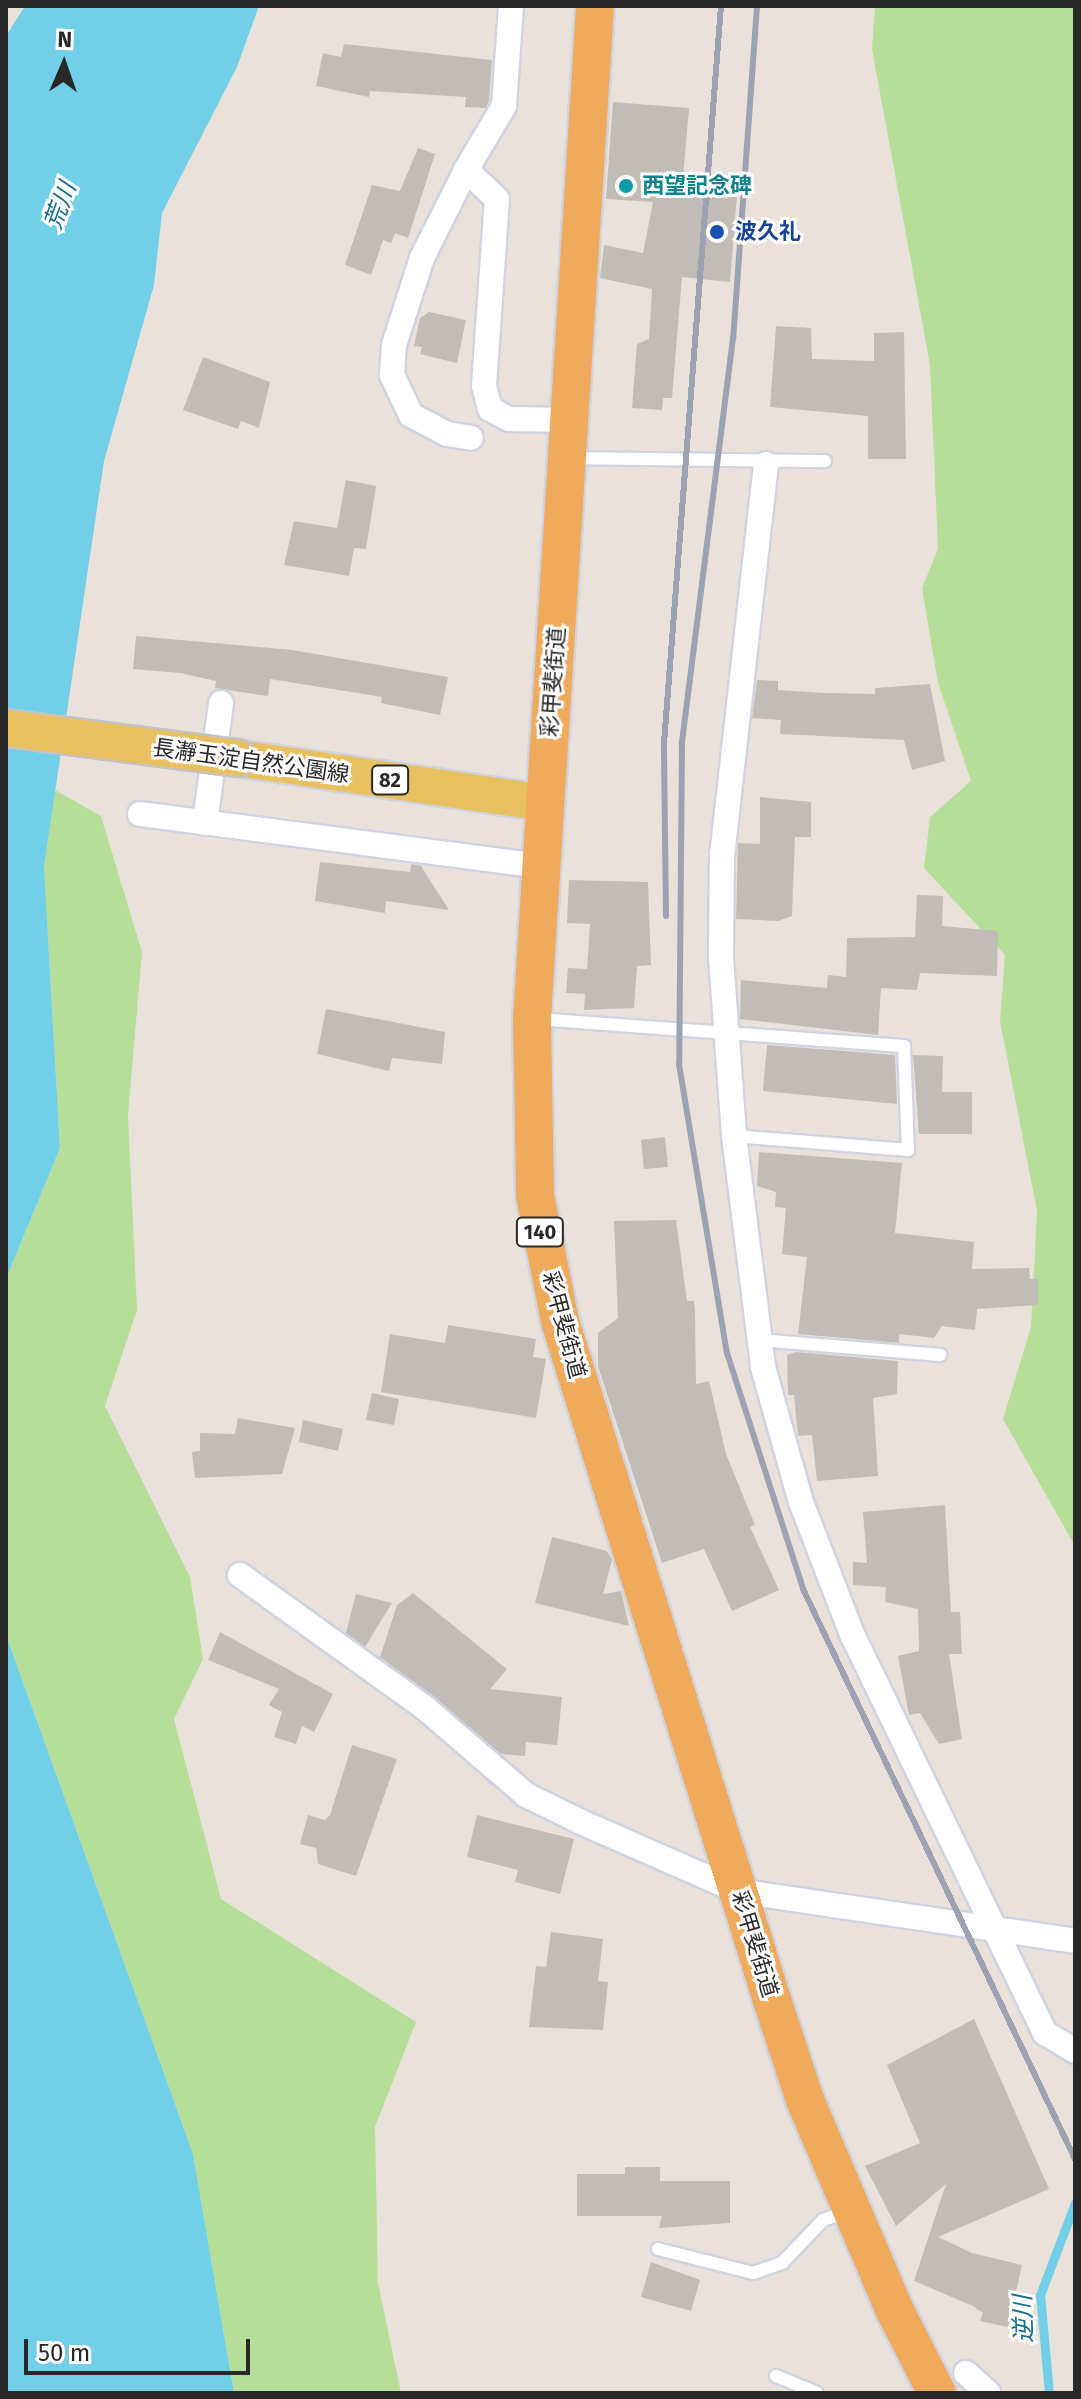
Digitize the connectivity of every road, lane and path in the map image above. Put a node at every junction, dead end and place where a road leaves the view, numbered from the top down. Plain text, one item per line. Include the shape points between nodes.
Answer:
1 (511, 6) edge
2 (595, 6) edge
3 (466, 170) junction
4 (570, 420) junction
5 (471, 438) dead end
6 (568, 458) junction
7 (825, 461) dead end
8 (766, 464) junction
9 (221, 703) dead end
10 (6, 728) edge
11 (544, 803) junction
12 (140, 814) dead end
13 (205, 823) junction
14 (541, 866) junction
15 (532, 1019) junction
16 (726, 1031) junction
17 (734, 1136) junction
18 (759, 1340) junction
19 (940, 1355) dead end
20 (240, 1575) dead end
21 (738, 1891) junction
22 (992, 1927) junction
23 (1075, 1941) edge
24 (1075, 2051) edge
25 (852, 2210) junction
26 (658, 2249) dead end
27 (776, 2376) dead end
28 (951, 2383) edge
29 (817, 2393) edge
30 (988, 2393) edge

1 - 3 street via 504,106
2 - 4 highway, 彩甲斐街道 / 140
3 - 4 street via 497,199 484,386 490,409 509,419
3 - 5 street via 422,258 394,345 392,375 411,415 447,434
4 - 6 highway, 彩甲斐街道 / 140
6 - 8 lane
6 - 11 highway, 彩甲斐街道 / 140
7 - 8 lane
8 - 16 street via 722,854
9 - 13 street
10 - 11 main road, 長瀞玉淀自然公園線 / 82, bridge
11 - 14 highway, 彩甲斐街道 / 140
12 - 13 street
13 - 14 street
14 - 15 highway, 彩甲斐街道 / 140
15 - 16 lane
15 - 21 highway, 彩甲斐街道 / 140 via 530,1133 543,1249
16 - 17 street
16 - 17 lane via 904,1046 908,1150
17 - 18 street
18 - 19 lane
18 - 22 street via 780,1436 852,1634
20 - 21 street via 425,1708 526,1795
21 - 22 street
21 - 25 highway, 彩甲斐街道 / 140 via 805,2100
22 - 23 street
22 - 24 street via 1045,2033
25 - 26 lane via 823,2220 782,2263 753,2273
25 - 28 highway, 彩甲斐街道 / 140
27 - 29 lane
28 - 30 street

